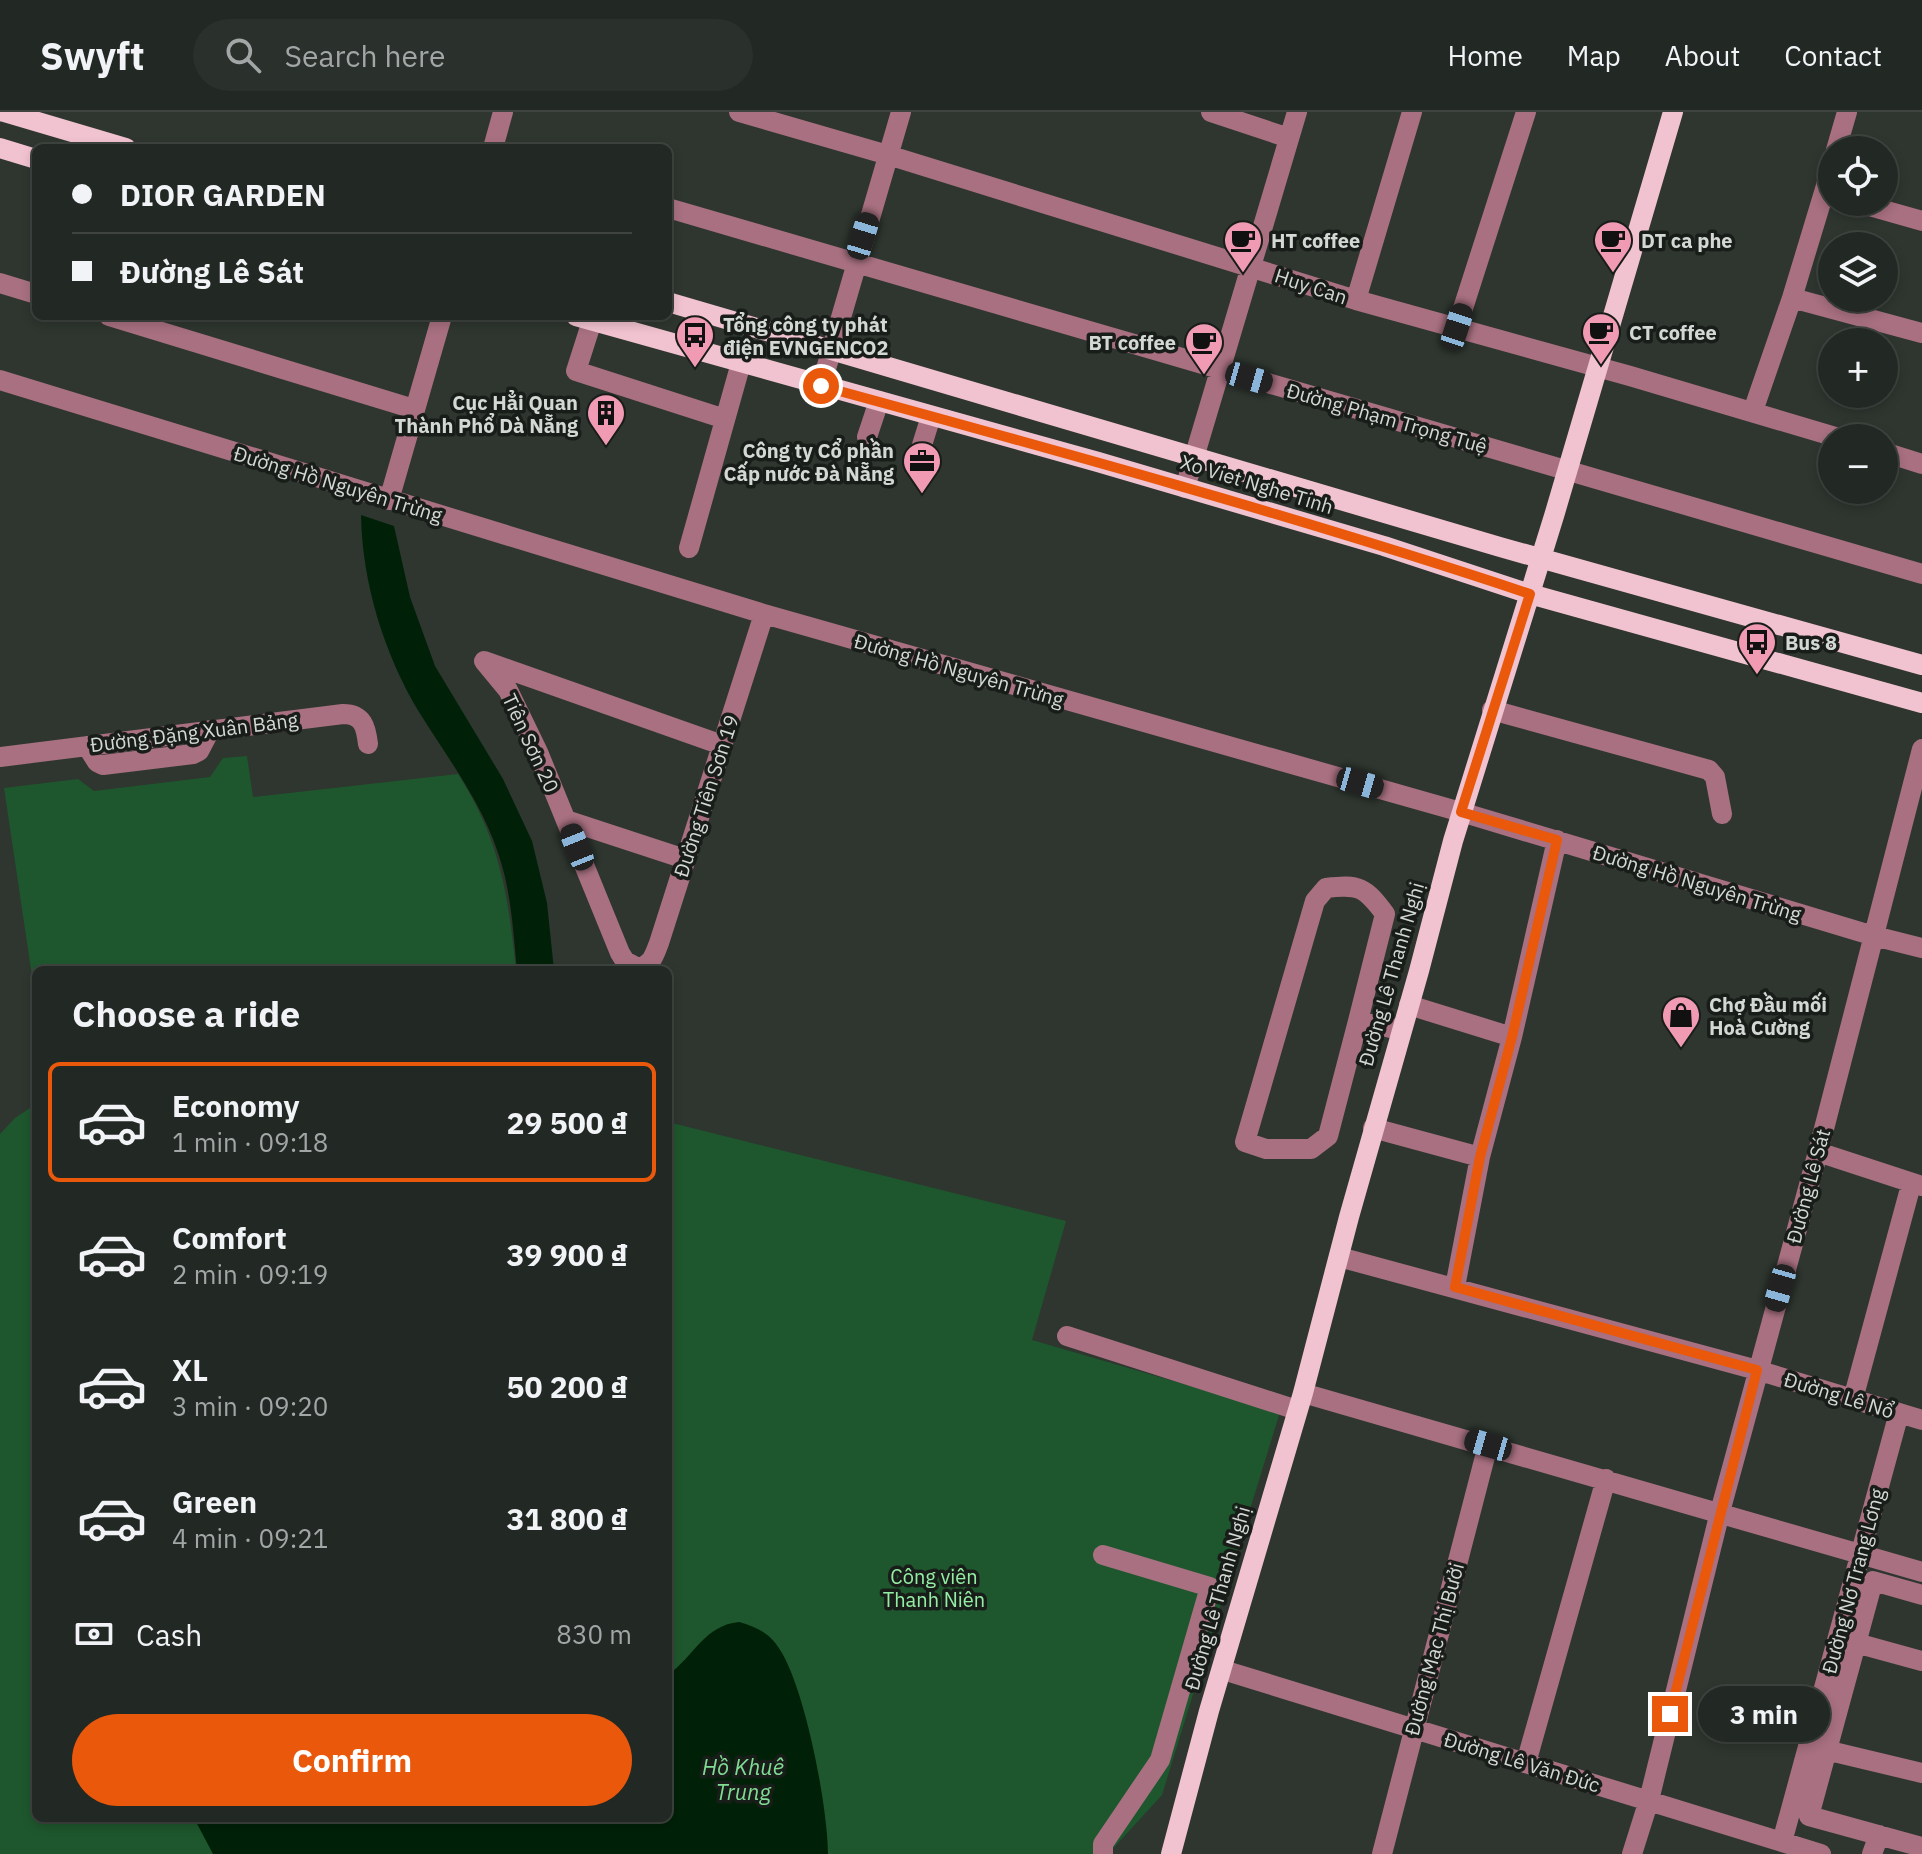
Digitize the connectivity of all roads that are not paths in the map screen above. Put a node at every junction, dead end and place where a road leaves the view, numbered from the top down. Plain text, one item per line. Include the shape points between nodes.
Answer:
1 (4, 112) edge
2 (503, 112) edge
3 (739, 112) edge
4 (901, 112) edge
5 (1211, 112) edge
6 (1297, 112) edge
7 (1412, 112) edge
8 (1526, 112) edge
9 (1673, 112) edge
10 (1847, 112) edge
11 (771, 116) edge
12 (1840, 136) edge
13 (1289, 138) junction
14 (112, 144) edge
15 (494, 144) edge
16 (0, 148) edge
17 (888, 155) junction
18 (32, 158) edge
19 (672, 209) edge
20 (1898, 214) edge
21 (1820, 216) edge
22 (1922, 221) edge
23 (855, 263) junction
24 (1252, 266) junction
25 (0, 283) edge
26 (32, 293) edge
27 (1792, 298) junction
28 (1356, 300) junction
29 (672, 303) edge
30 (122, 320) edge
31 (441, 320) edge
32 (584, 320) edge
33 (591, 320) edge
34 (1457, 327) junction
35 (1922, 333) edge
36 (833, 348) junction
37 (741, 363) junction
38 (1597, 367) junction
39 (1219, 369) junction
40 (0, 380) edge
41 (821, 386) junction
42 (879, 401) junction
43 (414, 409) junction
44 (1753, 411) junction
45 (931, 416) junction
46 (725, 419) junction
47 (1818, 431) edge
48 (867, 437) dead end
49 (1195, 456) junction
50 (1898, 456) edge
51 (918, 458) dead end
52 (1922, 464) edge
53 (1566, 472) junction
54 (1185, 488) junction
55 (389, 500) junction
56 (689, 548) dead end
57 (1541, 559) junction
58 (1922, 574) edge
59 (1530, 594) junction
60 (764, 614) junction
61 (1922, 665) edge
62 (1922, 703) edge
63 (1492, 710) junction
64 (368, 744) dead end
65 (722, 745) junction
66 (1922, 749) edge
67 (0, 757) edge
68 (1461, 812) junction
69 (1722, 814) dead end
70 (566, 820) junction
71 (1557, 840) junction
72 (685, 859) junction
73 (1874, 936) junction
74 (1922, 948) edge
75 (647, 966) edge
76 (1409, 1005) junction
77 (1358, 1021) junction
78 (1400, 1030) junction
79 (1512, 1037) junction
80 (1373, 1128) junction
81 (1818, 1152) junction
82 (1480, 1157) junction
83 (1917, 1186) edge
84 (1339, 1257) junction
85 (1455, 1287) junction
86 (1067, 1336) dead end
87 (1757, 1370) junction
88 (1853, 1399) junction
89 (1300, 1401) junction
90 (1899, 1413) junction
91 (1922, 1420) edge
92 (1488, 1445) junction
93 (1606, 1479) junction
94 (1720, 1512) junction
95 (1103, 1555) dead end
96 (1860, 1555) junction
97 (1922, 1572) edge
98 (1922, 1595) edge
99 (1847, 1640) junction
100 (1922, 1661) edge
101 (1223, 1670) junction
102 (1412, 1729) junction
103 (1817, 1748) junction
104 (1526, 1763) junction
105 (1922, 1773) edge
106 (1807, 1786) junction
107 (1649, 1800) junction
108 (1782, 1842) junction
109 (1875, 1844) edge
110 (1922, 1847) edge
111 (1103, 1854) edge
112 (1171, 1854) edge
113 (1382, 1854) edge
114 (1632, 1854) edge
115 (1821, 1854) edge

1 - 14 main road
2 - 15 street
3 - 11 street, Huy Can
4 - 17 street
5 - 13 street
6 - 13 street
7 - 28 street
8 - 34 street
9 - 38 main road, Đường Lê Thanh Nghị
10 - 12 street
11 - 17 street, Huy Can
13 - 24 street
16 - 18 main road
17 - 23 street
17 - 24 street, Huy Can
19 - 23 street, Đường Phạm Trọng Tuệ
20 - 22 street
21 - 27 street
23 - 36 street
23 - 39 street, Đường Phạm Trọng Tuệ
24 - 28 street, Huy Can
24 - 39 street
25 - 26 street
27 - 35 street
27 - 44 street
28 - 34 street, Huy Can
29 - 36 main road, Xo Viet Nghe Tinh
30 - 43 street
31 - 43 street
32 - 46 street via 576,371
33 - 37 main road, Xo Viet Nghe Tinh
34 - 38 street, Huy Can
36 - 41 street
36 - 49 main road, Xo Viet Nghe Tinh
37 - 41 main road, Xo Viet Nghe Tinh
37 - 46 street
38 - 44 street, Huy Can
38 - 53 main road, Đường Lê Thanh Nghị
39 - 49 street
39 - 53 street, Đường Phạm Trọng Tuệ
40 - 55 street, Đường Hồ Nguyên Trừng
41 - 42 main road, Xo Viet Nghe Tinh
42 - 45 main road, Xo Viet Nghe Tinh
42 - 48 street
43 - 55 street
44 - 47 street, Huy Can
45 - 51 street
45 - 54 main road, Xo Viet Nghe Tinh
46 - 56 street
49 - 54 street
49 - 57 main road, Xo Viet Nghe Tinh
50 - 52 street
53 - 57 main road, Đường Lê Thanh Nghị
53 - 58 street, Đường Phạm Trọng Tuệ
54 - 59 main road, Xo Viet Nghe Tinh
55 - 60 street, Đường Hồ Nguyên Trừng
57 - 59 main road, Đường Lê Thanh Nghị
57 - 61 main road, Xo Viet Nghe Tinh
59 - 62 main road, Xo Viet Nghe Tinh
59 - 63 main road, Đường Lê Thanh Nghị
60 - 65 street, Đường Tiên Sơn 19
60 - 68 street, Đường Hồ Nguyên Trừng
63 - 68 main road, Đường Lê Thanh Nghị
63 - 69 street via 1709,770
64 - 67 street, Đường Đặng Xuân Bảng via 365,725 348,714
65 - 70 street, Tiên Sơn 20 via 484,661 508,690
65 - 72 street, Đường Tiên Sơn 19
66 - 73 street, Đường Lê Sát
68 - 71 street, Đường Hồ Nguyên Trừng
68 - 76 main road, Đường Lê Thanh Nghị
70 - 72 street
70 - 75 street, Tiên Sơn 20 via 620,953 625,961
71 - 73 street, Đường Hồ Nguyên Trừng
71 - 79 street
72 - 75 street, Đường Tiên Sơn 19
73 - 74 street, Đường Hồ Nguyên Trừng
73 - 81 street, Đường Lê Sát
76 - 78 main road, Đường Lê Thanh Nghị
76 - 79 street
77 - 77 street via 1385,914 1369,893 1353,885 1326,888 1315,901 1245,1142 1266,1149 1311,1149 1328,1136
77 - 78 street
78 - 80 main road, Đường Lê Thanh Nghị
79 - 82 street
80 - 82 street
80 - 84 main road, Đường Lê Thanh Nghị
81 - 83 street
81 - 87 street, Đường Lê Sát
82 - 85 street
83 - 88 street
84 - 85 street, Đường Lê Nổ
84 - 89 main road, Đường Lê Thanh Nghị
85 - 87 street, Đường Lê Nổ
86 - 89 street
87 - 88 street, Đường Lê Nổ
87 - 94 street, Đường Lê Sát
88 - 90 street, Đường Lê Nổ
89 - 92 street
89 - 101 main road, Đường Lê Thanh Nghị
90 - 91 street, Đường Lê Nổ
90 - 96 street, Đường Nơ Trang Lơng
92 - 93 street
92 - 102 street, Đường Mạc Thị Bưởi
93 - 94 street
93 - 104 street
94 - 96 street
94 - 107 street, Đường Lê Sát
95 - 111 street via 1210,1587 1160,1760 1103,1844
96 - 97 street
96 - 99 street, Đường Nơ Trang Lơng
98 - 99 street via 1873,1581
99 - 100 street
99 - 103 street, Đường Nơ Trang Lơng
101 - 102 street, Đường Lê Văn Đức
101 - 112 main road, Đường Lê Thanh Nghị
102 - 104 street, Đường Lê Văn Đức
102 - 113 street, Đường Mạc Thị Bưởi
103 - 105 street
103 - 106 street, Đường Nơ Trang Lơng
104 - 107 street, Đường Lê Văn Đức
106 - 108 street, Đường Nơ Trang Lơng
106 - 109 street via 1809,1816
107 - 108 street, Đường Lê Văn Đức
107 - 114 street, Đường Lê Sát
108 - 115 street, Đường Lê Văn Đức
109 - 110 street

